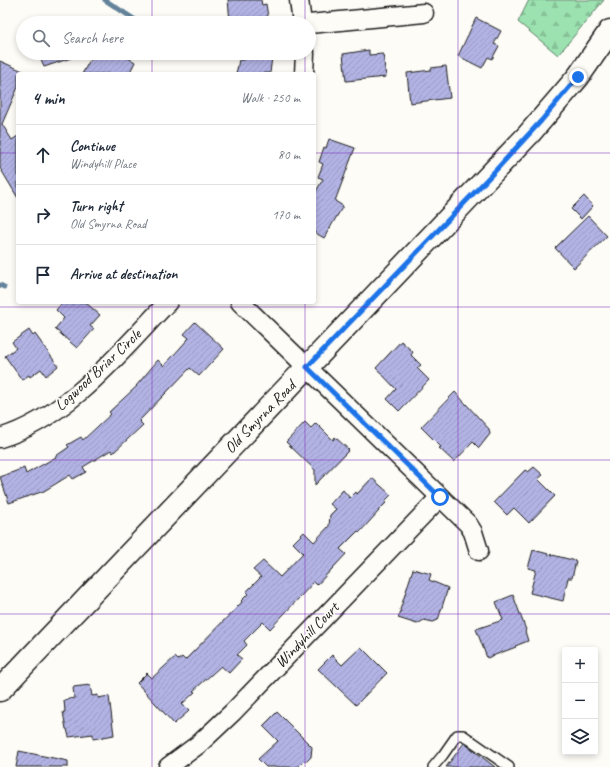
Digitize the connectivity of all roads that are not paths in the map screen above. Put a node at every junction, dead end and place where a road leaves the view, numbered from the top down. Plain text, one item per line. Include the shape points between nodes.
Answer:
1 (299, 0) edge
2 (424, 13) dead end
3 (301, 16) edge
4 (316, 23) edge
5 (610, 31) edge
6 (305, 60) edge
7 (304, 72) edge
8 (166, 304) edge
9 (242, 304) edge
10 (307, 367) junction
11 (0, 438) edge
12 (440, 497) junction
13 (479, 551) dead end
14 (0, 690) edge
15 (168, 767) edge
16 (432, 767) edge
17 (509, 767) edge

1 - 3 street
2 - 4 street
5 - 10 street, Old Smyrna Road via 578,77 529,134
6 - 7 street
8 - 11 street, Logwood Briar Circle via 76,395 39,422
9 - 10 street
10 - 12 street
10 - 14 street, Old Smyrna Road
12 - 13 street via 468,524
12 - 15 street, Windyhill Court via 234,712 199,744
16 - 17 lane via 457,735 463,734

